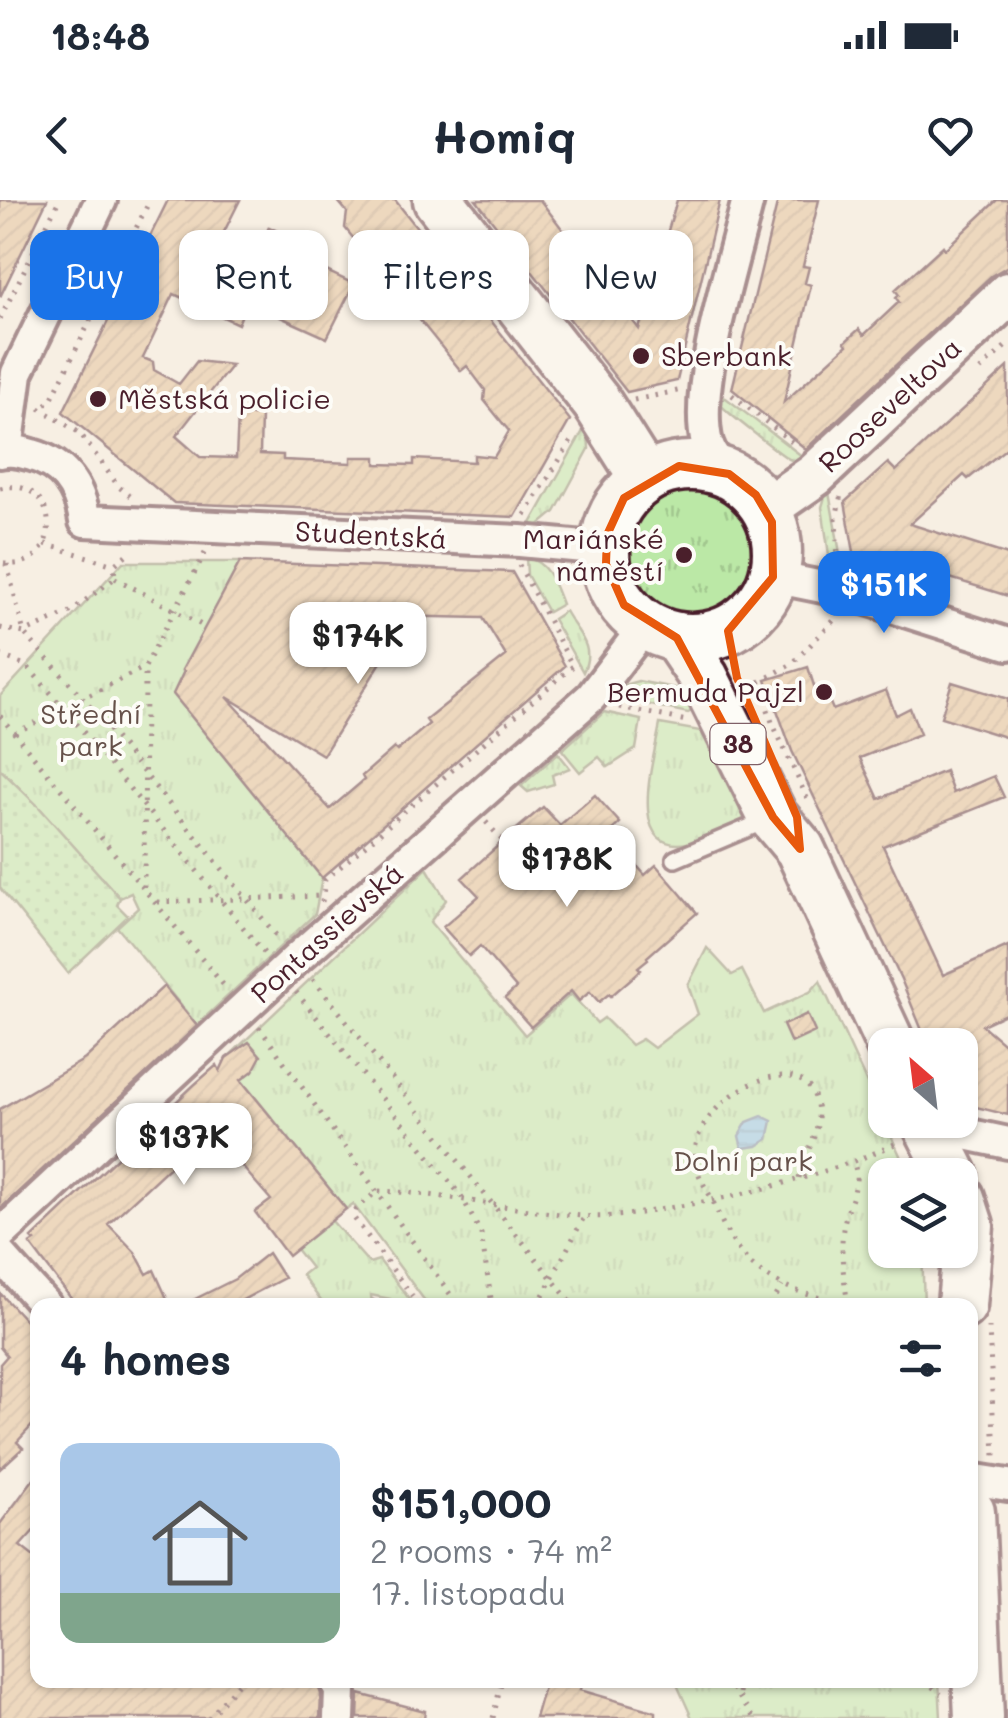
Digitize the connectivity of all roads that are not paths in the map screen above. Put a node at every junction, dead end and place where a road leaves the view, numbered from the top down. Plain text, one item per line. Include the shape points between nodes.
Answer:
1 (101, 200) edge
2 (438, 200) edge
3 (748, 200) edge
4 (1008, 294) edge
5 (4, 451) edge
6 (729, 474) junction
7 (645, 479) junction
8 (766, 509) junction
9 (605, 548) junction
10 (773, 578) junction
11 (728, 629) junction
12 (662, 631) junction
13 (1008, 644) edge
14 (794, 823) junction
15 (674, 859) dead end
16 (869, 1028) edge
17 (1008, 1144) edge
18 (930, 1150) edge
19 (0, 1236) edge
20 (0, 1255) edge
21 (955, 1268) edge
22 (970, 1268) edge
23 (39, 1298) edge
24 (966, 1298) edge
25 (970, 1298) edge
26 (987, 1490) edge
27 (978, 1572) edge
28 (339, 1688) edge
29 (339, 1718) edge

1 - 5 street via 17,373
2 - 7 main road via 597,403
3 - 6 street via 704,390 708,446
4 - 8 main road, Rooseveltova via 823,468
5 - 9 street, Studentská via 54,463 80,498 84,520
6 - 7 main road via 678,466
6 - 8 main road
7 - 9 main road via 616,509
8 - 10 main road via 776,536
9 - 12 main road via 615,592
10 - 11 main road via 759,604
10 - 13 street via 842,591
11 - 12 main road via 705,636
11 - 14 main road, 38 via 737,678
12 - 14 main road, 38 via 704,678
12 - 19 street, Pontassievská via 621,661 590,697
14 - 15 lane
14 - 16 main road, 38
17 - 18 street via 962,1133
20 - 23 street
21 - 24 main road
22 - 25 main road
26 - 27 main road
28 - 29 street

